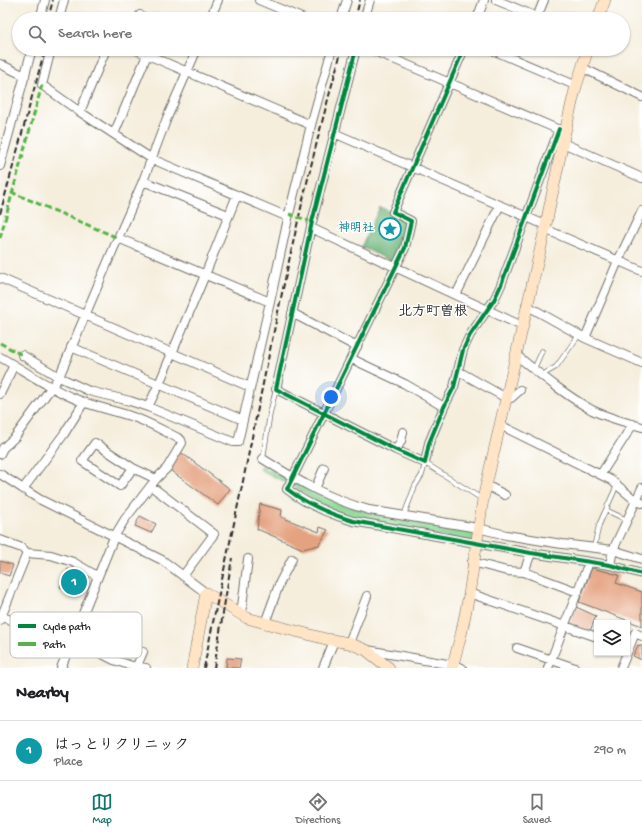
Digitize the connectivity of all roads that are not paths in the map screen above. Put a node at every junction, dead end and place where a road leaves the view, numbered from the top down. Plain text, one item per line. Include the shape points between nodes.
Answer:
1 (45, 0) edge
2 (64, 0) edge
3 (218, 0) edge
4 (259, 0) edge
5 (347, 0) edge
6 (370, 0) edge
7 (484, 0) edge
8 (496, 0) edge
9 (544, 0) edge
10 (605, 0) edge
11 (42, 12) edge
12 (62, 12) edge
13 (213, 12) edge
14 (287, 12) edge
15 (343, 12) edge
16 (366, 12) edge
17 (479, 12) edge
18 (525, 12) edge
19 (541, 12) edge
20 (601, 12) edge
21 (30, 56) edge
22 (49, 56) edge
23 (103, 56) edge
24 (148, 56) edge
25 (150, 56) edge
26 (194, 56) edge
27 (330, 56) edge
28 (354, 56) edge
29 (386, 56) edge
30 (461, 56) edge
31 (506, 56) edge
32 (586, 56) edge
33 (0, 64) edge
34 (582, 68) junction
35 (187, 72) junction
36 (25, 76) junction
37 (449, 83) junction
38 (577, 86) junction
39 (642, 97) edge
40 (80, 112) junction
41 (311, 125) junction
42 (334, 133) junction
43 (114, 134) junction
44 (562, 135) junction
45 (152, 159) junction
46 (0, 166) edge
47 (412, 167) junction
48 (642, 178) edge
49 (143, 181) junction
50 (237, 195) junction
51 (500, 205) junction
52 (642, 211) edge
53 (228, 215) junction
54 (527, 216) junction
55 (288, 217) junction
56 (545, 227) junction
57 (311, 228) junction
58 (118, 238) junction
59 (618, 261) junction
60 (395, 268) junction
61 (642, 271) edge
62 (205, 275) junction
63 (0, 278) edge
64 (456, 295) junction
65 (270, 302) junction
66 (526, 305) junction
67 (488, 311) junction
68 (292, 313) junction
69 (85, 315) junction
70 (522, 326) junction
71 (582, 336) junction
72 (71, 347) junction
73 (357, 347) junction
74 (542, 351) dead end
75 (172, 353) junction
76 (22, 355) dead end
77 (516, 355) junction
78 (0, 357) edge
79 (352, 359) junction
80 (642, 363) edge
81 (14, 365) junction
82 (534, 370) junction
83 (458, 371) junction
84 (542, 375) junction
85 (59, 377) junction
86 (159, 384) junction
87 (250, 387) junction
88 (52, 388) junction
89 (276, 389) junction
90 (520, 390) dead end
91 (0, 394) edge
92 (506, 398) junction
93 (84, 402) junction
94 (148, 407) junction
95 (444, 407) junction
96 (324, 414) junction
97 (243, 420) junction
98 (634, 424) junction
99 (500, 425) junction
100 (642, 427) edge
101 (404, 432) dead end
102 (396, 450) junction
103 (0, 454) edge
104 (263, 459) joint
105 (425, 463) junction
106 (133, 468) junction
107 (324, 468) dead end
108 (0, 474) edge
109 (601, 474) junction
110 (293, 477) junction
111 (156, 479) junction
112 (617, 484) junction
113 (486, 485) junction
114 (151, 486) junction
115 (642, 488) edge
116 (23, 489) junction
117 (315, 489) junction
118 (505, 495) dead end
119 (483, 499) junction
120 (639, 502) edge
121 (606, 510) junction
122 (404, 515) junction
123 (628, 520) junction
124 (478, 528) junction
125 (114, 537) junction
126 (0, 540) edge
127 (475, 543) junction
128 (594, 548) junction
129 (614, 550) junction
130 (27, 553) junction
131 (531, 553) junction
132 (642, 558) edge
133 (248, 559) dead end
134 (292, 559) dead end
135 (472, 562) junction
136 (589, 562) junction
137 (610, 565) junction
138 (524, 572) junction
139 (642, 574) edge
140 (97, 576) junction
141 (183, 576) junction
142 (578, 592) junction
143 (206, 593) junction
144 (469, 593) junction
145 (367, 596) dead end
146 (83, 612) edge
147 (241, 614) junction
148 (0, 618) edge
149 (10, 622) edge
150 (265, 623) junction
151 (565, 625) junction
152 (594, 636) edge
153 (642, 636) edge
154 (334, 641) junction
155 (349, 643) junction
156 (630, 644) edge
157 (517, 648) dead end
158 (366, 650) junction
159 (625, 656) edge
160 (65, 658) edge
161 (110, 658) edge
162 (551, 660) junction
163 (137, 667) edge
164 (456, 667) edge
165 (61, 668) edge
166 (146, 668) edge
167 (192, 668) edge
168 (323, 668) edge
169 (389, 668) edge
170 (548, 668) edge
171 (575, 668) edge
172 (621, 668) edge

1 - 11 street
2 - 12 street
3 - 13 street
4 - 14 street
5 - 15 street
6 - 16 street
7 - 17 street
8 - 18 street
9 - 19 street
10 - 20 street
21 - 36 street
22 - 40 street via 42,85
23 - 40 street
24 - 43 street
25 - 35 street
26 - 35 street
27 - 41 street
28 - 42 street
29 - 37 street
30 - 37 street
31 - 38 street
32 - 34 street
33 - 36 street
34 - 38 street
34 - 39 street
35 - 41 street
35 - 45 street
36 - 46 street
37 - 44 street
37 - 47 street
38 - 44 street
40 - 43 street
41 - 55 street
42 - 47 street
42 - 57 street
43 - 45 street
44 - 48 street
44 - 54 street
44 - 56 street
45 - 49 street
45 - 50 street
47 - 51 street
47 - 60 street via 393,212 411,220 405,248
49 - 53 street
49 - 58 street
50 - 53 street
50 - 55 street
51 - 54 street
51 - 64 street
52 - 59 street
53 - 62 street
54 - 56 street
54 - 67 street via 501,285
55 - 65 street
56 - 59 street
56 - 66 street
57 - 60 street
57 - 68 street
58 - 62 street
58 - 69 street
59 - 61 street
59 - 71 street
60 - 64 street
60 - 73 street
62 - 65 street
62 - 75 street
63 - 69 street
64 - 67 street
65 - 87 street
66 - 70 street
66 - 71 street
67 - 70 street
67 - 83 street via 468,340
68 - 73 street
68 - 89 street
69 - 72 street
69 - 75 street
70 - 77 street
71 - 80 street
71 - 84 lane via 556,368
72 - 85 street
72 - 86 street
73 - 79 street
74 - 82 lane
75 - 86 street
75 - 87 street
76 - 85 street
77 - 82 street
77 - 92 street
78 - 81 street
79 - 95 street via 405,384
79 - 96 street
81 - 88 street
81 - 91 street
82 - 84 street
83 - 92 street
83 - 95 street via 454,387
84 - 98 street via 592,410
85 - 88 street
85 - 94 street via 89,391
86 - 94 street
86 - 97 street
87 - 97 street
88 - 93 street
88 - 103 street
89 - 96 street
89 - 104 lane
90 - 92 street via 512,398
92 - 99 street
93 - 111 street via 141,420 181,440 182,443 167,468
93 - 116 street
94 - 97 street via 233,442 238,440
95 - 105 street via 429,443
96 - 102 street
96 - 110 street
98 - 100 street
98 - 109 street
99 - 109 street
99 - 113 street
101 - 102 street
102 - 105 street
104 - 110 street
105 - 119 lane
105 - 122 lane
106 - 106 street via 95,443 82,461 120,486
106 - 111 street
107 - 117 street
108 - 116 street
109 - 112 street
110 - 117 street
110 - 127 street via 287,490 338,516 353,521
111 - 114 street
112 - 120 street
112 - 121 lane
113 - 118 street
113 - 119 street
114 - 125 street
114 - 141 street via 214,534
115 - 120 street
116 - 125 street
117 - 122 street via 353,506
119 - 124 street
120 - 123 street
121 - 123 lane
121 - 128 lane via 599,525
122 - 124 street
123 - 129 street
124 - 127 street
124 - 128 street
125 - 140 street
125 - 141 street via 162,560
126 - 130 street via 22,548
127 - 131 street
127 - 135 street
128 - 129 street
129 - 132 street
129 - 137 street
130 - 140 street via 51,555 73,562
130 - 148 street
131 - 136 street
131 - 138 street
133 - 147 street
134 - 150 street via 280,582
135 - 138 street via 506,571
135 - 144 street
136 - 137 street
136 - 142 street
137 - 139 street
138 - 142 street
140 - 146 street
141 - 143 street
142 - 151 street
143 - 147 street
143 - 167 street
144 - 151 street
144 - 164 street
145 - 155 street
147 - 150 street
148 - 149 street
150 - 154 street
151 - 152 street
151 - 162 street
153 - 156 street via 636,633
154 - 155 street
154 - 168 street
155 - 158 street
157 - 162 street
158 - 164 street
158 - 169 street
159 - 172 street
160 - 165 street
161 - 163 street
162 - 170 street
162 - 171 street
163 - 166 street

